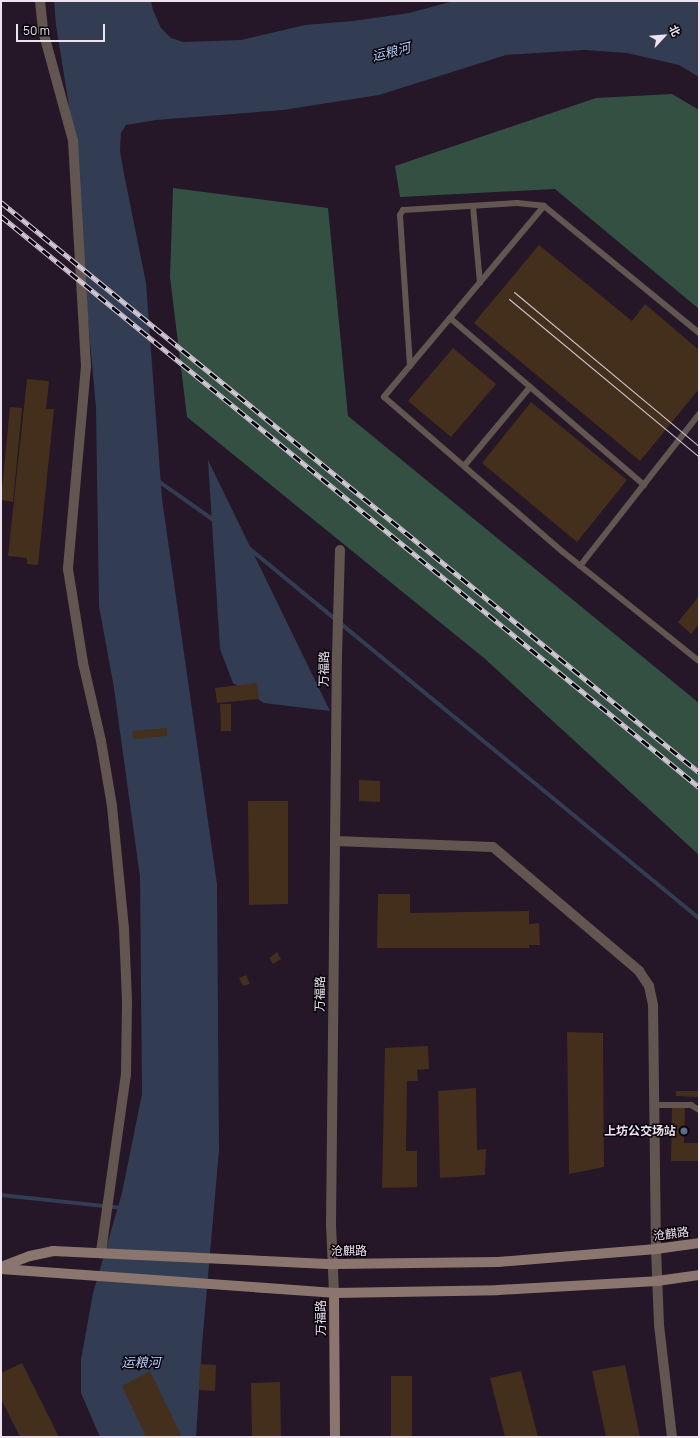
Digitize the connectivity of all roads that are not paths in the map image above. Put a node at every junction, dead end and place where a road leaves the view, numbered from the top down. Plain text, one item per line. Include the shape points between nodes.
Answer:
1 (40, 1) edge
2 (473, 206) junction
3 (544, 206) junction
4 (480, 283) junction
5 (450, 318) junction
6 (699, 332) edge
7 (410, 366) junction
8 (530, 387) junction
9 (699, 414) edge
10 (464, 466) junction
11 (644, 485) junction
12 (340, 550) dead end
13 (580, 566) junction
14 (699, 661) edge
15 (335, 841) junction
16 (654, 1105) junction
17 (699, 1110) edge
18 (699, 1243) edge
19 (656, 1249) junction
20 (101, 1253) junction
21 (333, 1264) junction
22 (1, 1268) edge
23 (699, 1275) edge
24 (657, 1281) junction
25 (334, 1292) junction
26 (335, 1437) edge
27 (672, 1437) edge

1 - 20 street via 43,31 73,141 86,366 68,568 83,663 101,740 124,929 126,1074
2 - 3 lane via 517,203
2 - 4 lane
2 - 7 lane via 403,210 400,215
3 - 4 lane
3 - 6 lane
4 - 5 lane
5 - 7 lane
5 - 8 lane
7 - 10 lane via 384,397
8 - 10 lane
8 - 11 lane
9 - 11 lane
10 - 13 lane
11 - 13 lane
12 - 15 street, 万福路
13 - 14 lane
15 - 16 street via 493,847 639,971 649,986 653,1005
15 - 21 street, 万福路 via 331,1217
16 - 17 lane via 691,1105
16 - 19 street
18 - 19 main road, 沧麒路
19 - 21 main road, 沧麒路 via 498,1262
19 - 24 street
20 - 21 main road, 沧麒路
20 - 22 main road, 沧麒路 via 54,1251 30,1256
21 - 25 street, 万福路
22 - 25 main road, 沧麒路
23 - 24 main road, 沧麒路
24 - 25 main road, 沧麒路 via 498,1290
24 - 27 street via 659,1325
25 - 26 main road, 万福路

